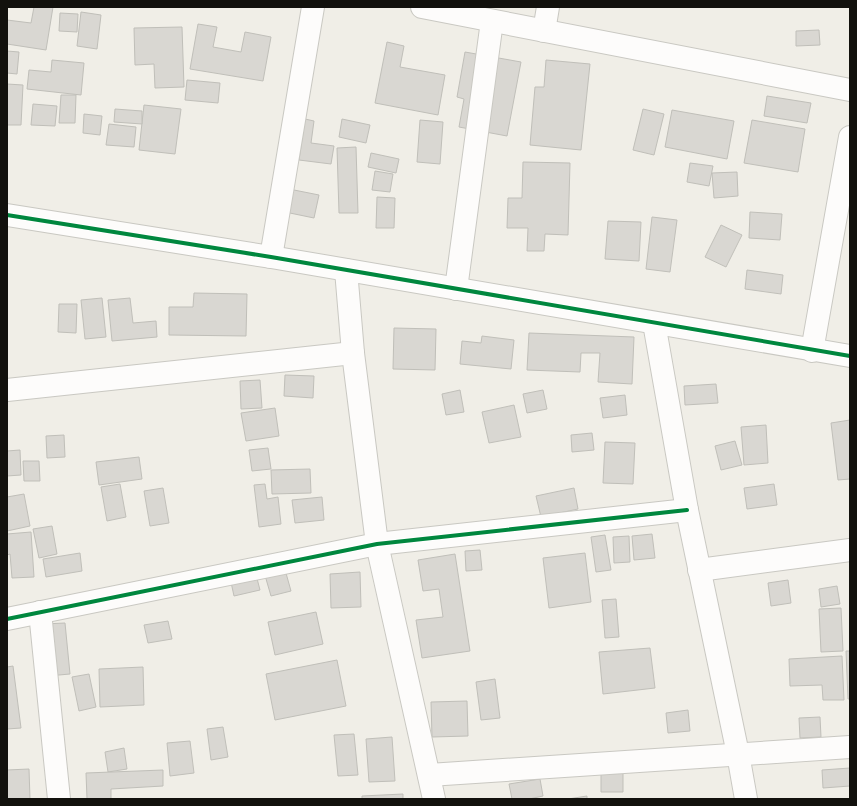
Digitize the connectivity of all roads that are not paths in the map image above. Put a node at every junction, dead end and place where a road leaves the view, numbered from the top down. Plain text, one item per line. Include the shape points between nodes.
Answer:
1 (312, 7) edge
2 (422, 7) edge
3 (548, 7) edge
4 (492, 21) junction
5 (544, 31) junction
6 (850, 90) edge
7 (850, 138) edge
8 (7, 215) edge
9 (271, 257) junction
10 (346, 270) junction
11 (456, 289) junction
12 (654, 323) junction
13 (812, 351) junction
14 (353, 353) junction
15 (850, 356) edge
16 (7, 390) edge
17 (687, 510) junction
18 (377, 544) junction
19 (850, 550) edge
20 (699, 570) junction
21 (40, 612) junction
22 (7, 619) edge
23 (850, 747) edge
24 (738, 754) junction
25 (429, 775) junction
26 (58, 799) edge
27 (434, 799) edge
28 (746, 799) edge

1 - 9 street
2 - 4 street
3 - 5 street
4 - 5 street
4 - 11 street
5 - 6 street
7 - 13 street
8 - 9 street
9 - 10 street
10 - 11 street
10 - 14 street
11 - 12 street
12 - 13 street
12 - 17 street
13 - 15 street
14 - 16 street
14 - 18 street
17 - 18 street
17 - 20 street
18 - 21 street
18 - 25 street
19 - 20 street
20 - 24 street
21 - 22 street
21 - 26 street
23 - 24 street
24 - 25 street
24 - 28 street
25 - 27 street

